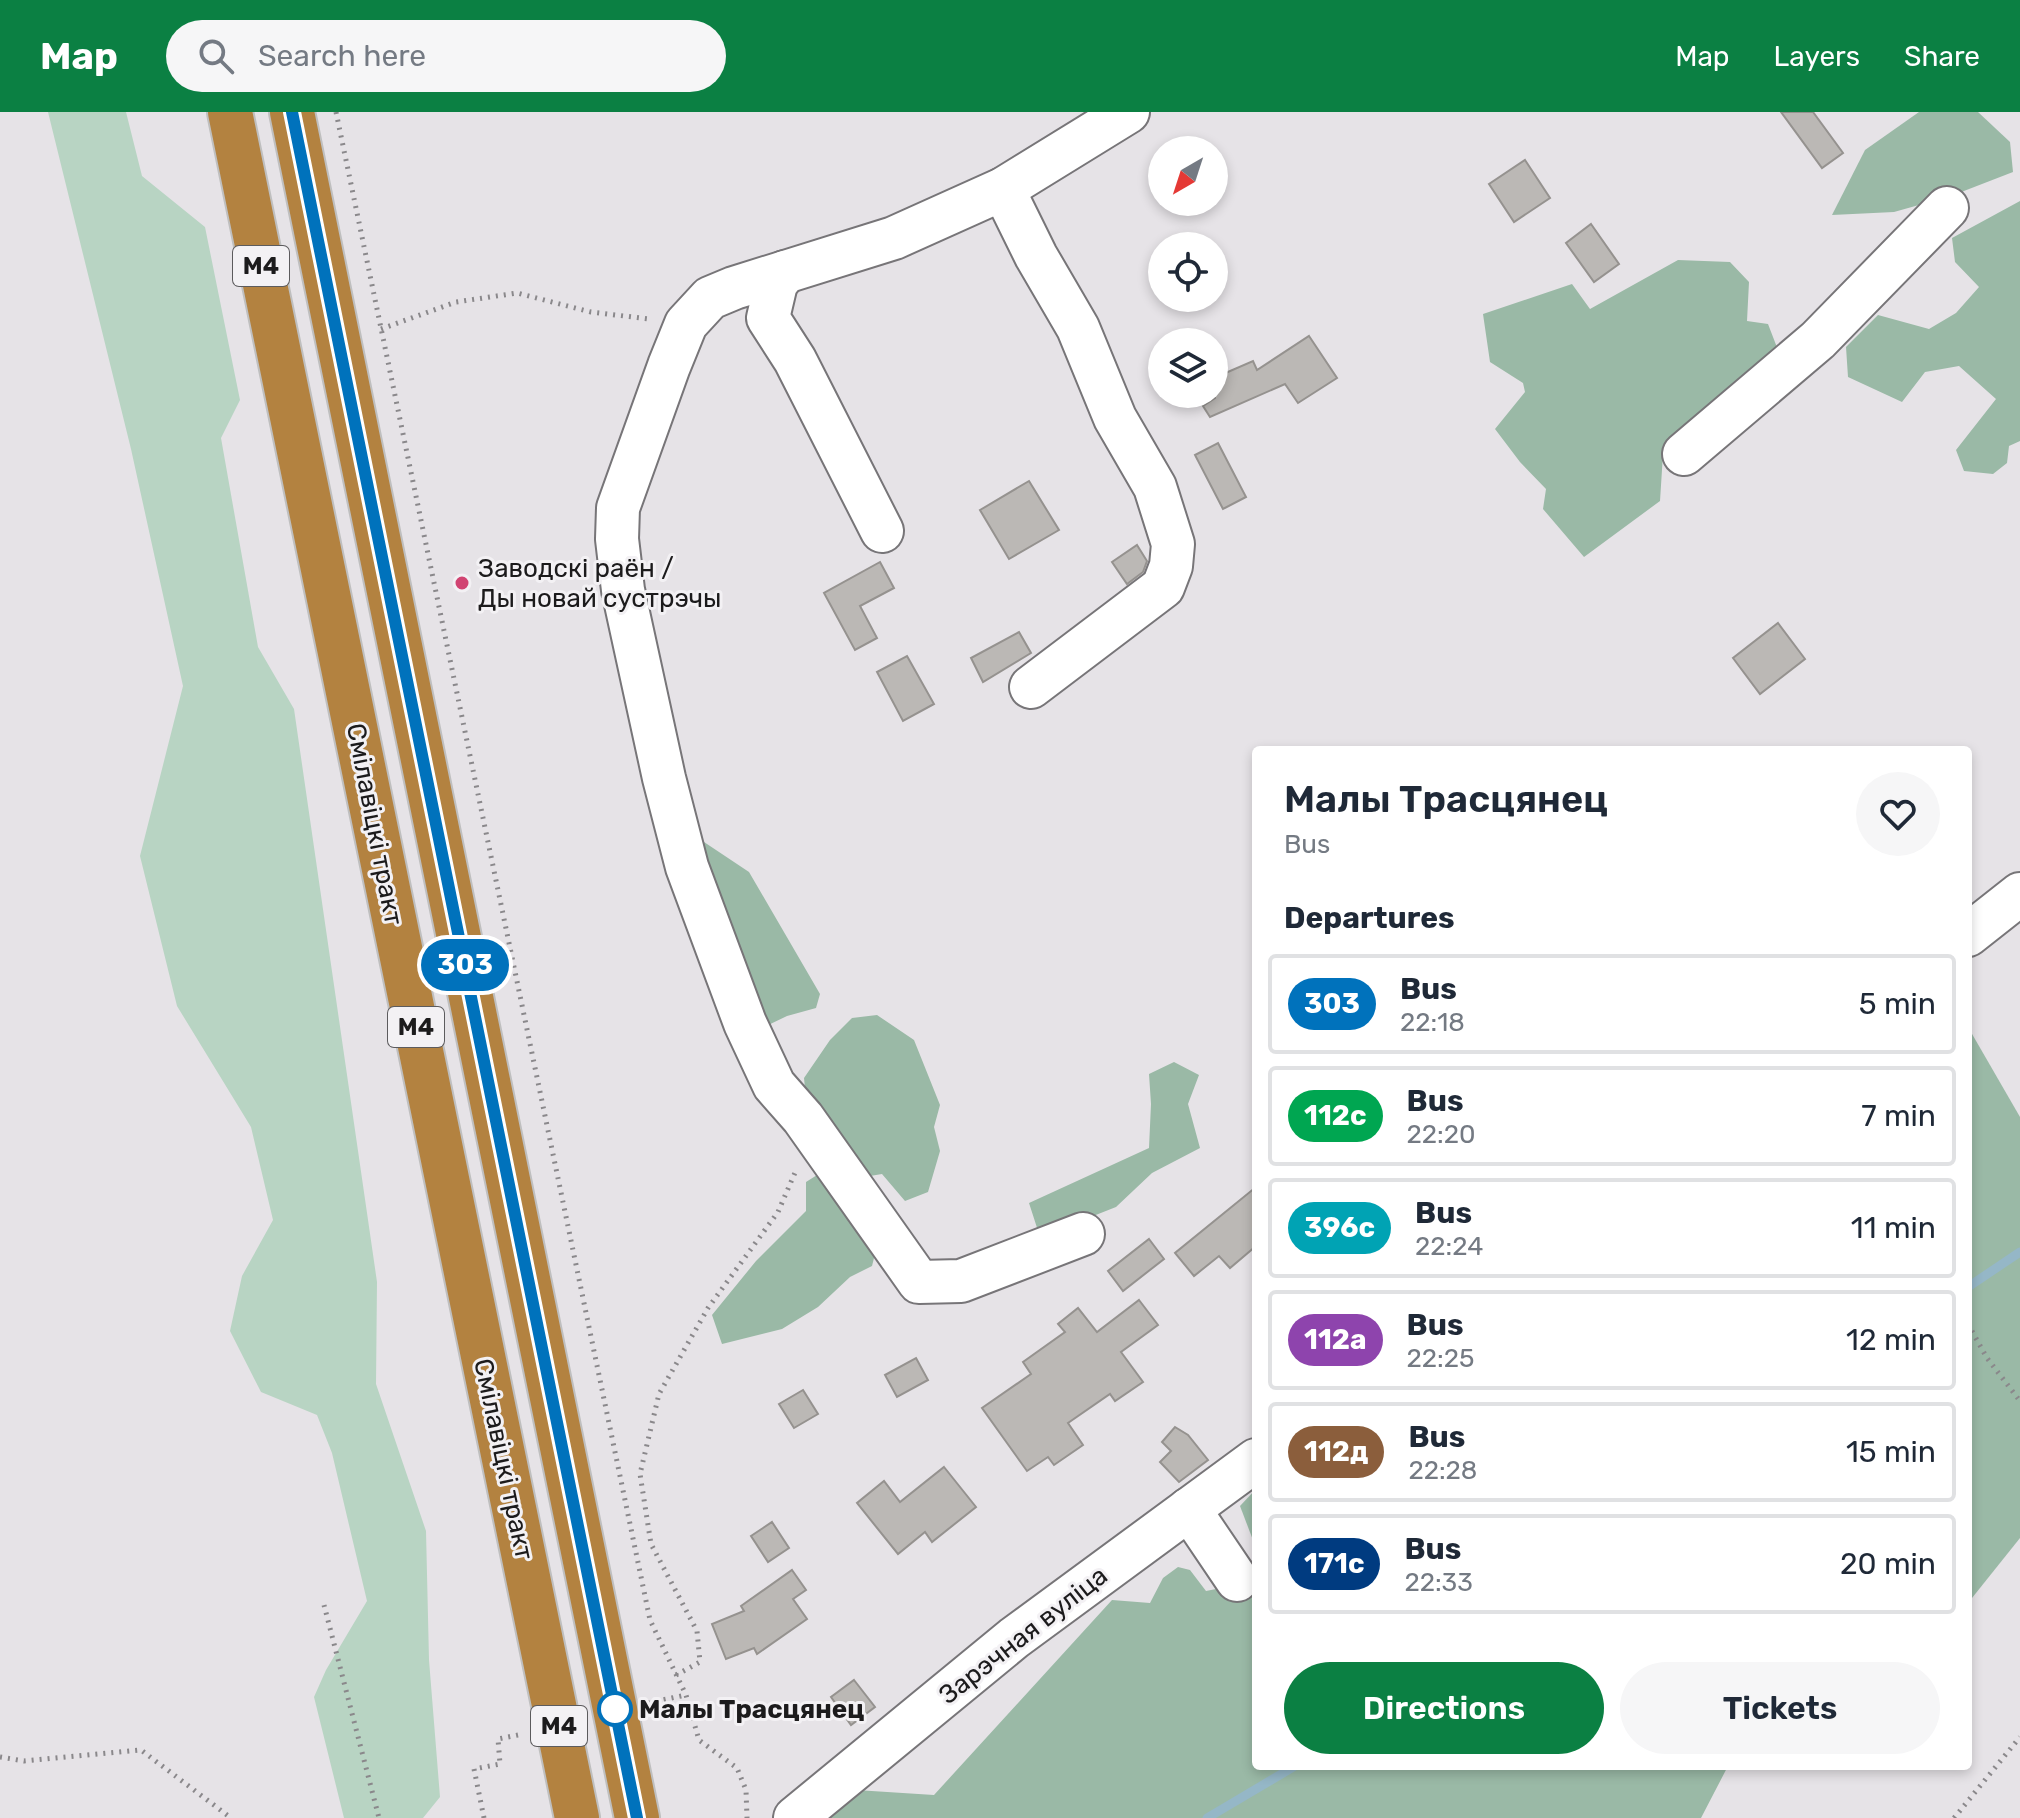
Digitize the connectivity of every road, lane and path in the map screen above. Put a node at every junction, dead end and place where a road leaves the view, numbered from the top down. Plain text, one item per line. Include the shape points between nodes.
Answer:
1 (230, 112) edge
2 (292, 112) edge
3 (336, 112) edge
4 (1128, 112) edge
5 (1003, 189) junction
6 (1947, 208) dead end
7 (785, 272) junction
8 (686, 324) junction
9 (381, 329) junction
10 (1684, 454) dead end
11 (882, 531) dead end
12 (1031, 687) dead end
13 (2020, 894) edge
14 (1972, 932) edge
15 (803, 1118) junction
16 (1083, 1234) dead end
17 (1972, 1331) edge
18 (2020, 1401) edge
19 (1252, 1463) edge
20 (1189, 1509) junction
21 (1237, 1580) dead end
22 (324, 1605) dead end
23 (676, 1675) junction
24 (2020, 1737) edge
25 (498, 1739) dead end
26 (0, 1757) edge
27 (231, 1818) edge
28 (379, 1818) edge
29 (484, 1818) edge
30 (577, 1818) edge
31 (637, 1818) edge
32 (747, 1818) edge
33 (795, 1818) edge
34 (1954, 1818) edge

1 - 30 highway, Смілавіцкі тракт / М4
2 - 31 highway, М4
3 - 9 path
4 - 5 street
5 - 7 street via 894,238
5 - 12 street via 1078,328 1115,418 1155,487 1173,544 1163,587
6 - 10 street via 1818,340
7 - 8 street via 710,298
7 - 11 street via 776,284 768,318
8 - 9 path via 591,312 517,293 456,302
8 - 15 street via 618,508 623,590 687,867 745,1023 774,1085
9 - 23 path via 650,1620
13 - 14 street
15 - 16 street via 919,1282 961,1281
15 - 23 path via 803,1154 778,1212 708,1308 659,1394 643,1460 640,1474 651,1544 697,1631 700,1662
17 - 18 path
19 - 20 street, Зарэчная вуліца
20 - 21 street
20 - 33 street, Зарэчная вуліца via 1014,1638
22 - 28 path
23 - 32 path via 699,1740 737,1768 746,1790
24 - 34 path
25 - 29 path via 500,1764 474,1769
26 - 27 path via 24,1761 141,1750

